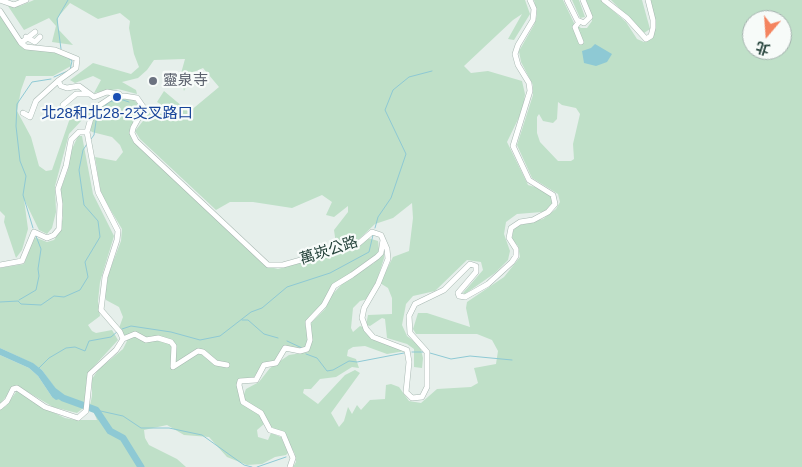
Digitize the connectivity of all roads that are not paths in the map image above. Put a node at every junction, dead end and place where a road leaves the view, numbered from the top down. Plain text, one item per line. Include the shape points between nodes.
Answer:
1 (0, 0) edge
2 (26, 0) edge
3 (530, 0) edge
4 (567, 0) edge
5 (583, 0) edge
6 (604, 0) edge
7 (648, 0) edge
8 (0, 11) edge
9 (579, 22) junction
10 (35, 32) dead end
11 (26, 37) junction
12 (40, 37) dead end
13 (581, 42) dead end
14 (21, 43) junction
15 (58, 81) junction
16 (89, 94) junction
17 (124, 96) junction
18 (63, 105) dead end
19 (23, 113) dead end
20 (87, 132) junction
21 (383, 240) junction
22 (0, 265) edge
23 (123, 339) junction
24 (227, 365) dead end
25 (0, 407) edge
26 (290, 467) edge

1 - 2 street via 14,5
3 - 21 street via 534,9 533,20 515,54 530,91 513,146 528,180 555,196 554,208 511,228 509,238 516,249 516,256 488,284 465,298 459,296 458,293 476,272 476,266 470,264 444,290 415,304 409,316 410,333 427,352 427,387 419,399 406,392 407,350 373,337 362,318 388,259
4 - 9 street
5 - 9 street via 590,17 587,23
6 - 7 street via 646,39 653,28
8 - 14 street
9 - 13 street via 575,28
10 - 11 street
11 - 12 street via 35,42
11 - 14 street
14 - 15 street via 26,47 55,50 77,58 76,68
15 - 16 street via 67,88 79,86
15 - 19 street via 36,101 30,118
16 - 17 street
16 - 18 street via 76,94
17 - 20 street via 112,97 100,105 90,118
17 - 21 street, 萬崁公路 via 137,98 144,108 132,128 136,141 268,265 282,265 358,244 372,232 379,233
20 - 22 street via 79,132 71,140 58,189 60,219 54,235 47,238 34,232 22,261
20 - 23 street via 98,192 118,231 100,304 105,317
21 - 26 street via 381,253 334,286 324,306 308,322 310,340 307,349 285,348 276,363 264,365 256,380 240,381 243,402 261,413 270,430 283,434 293,458
23 - 24 street via 135,334 146,340 158,338 171,342 174,346 173,367 198,351 216,363
23 - 25 street via 90,374 86,411 78,418 45,407 17,388

